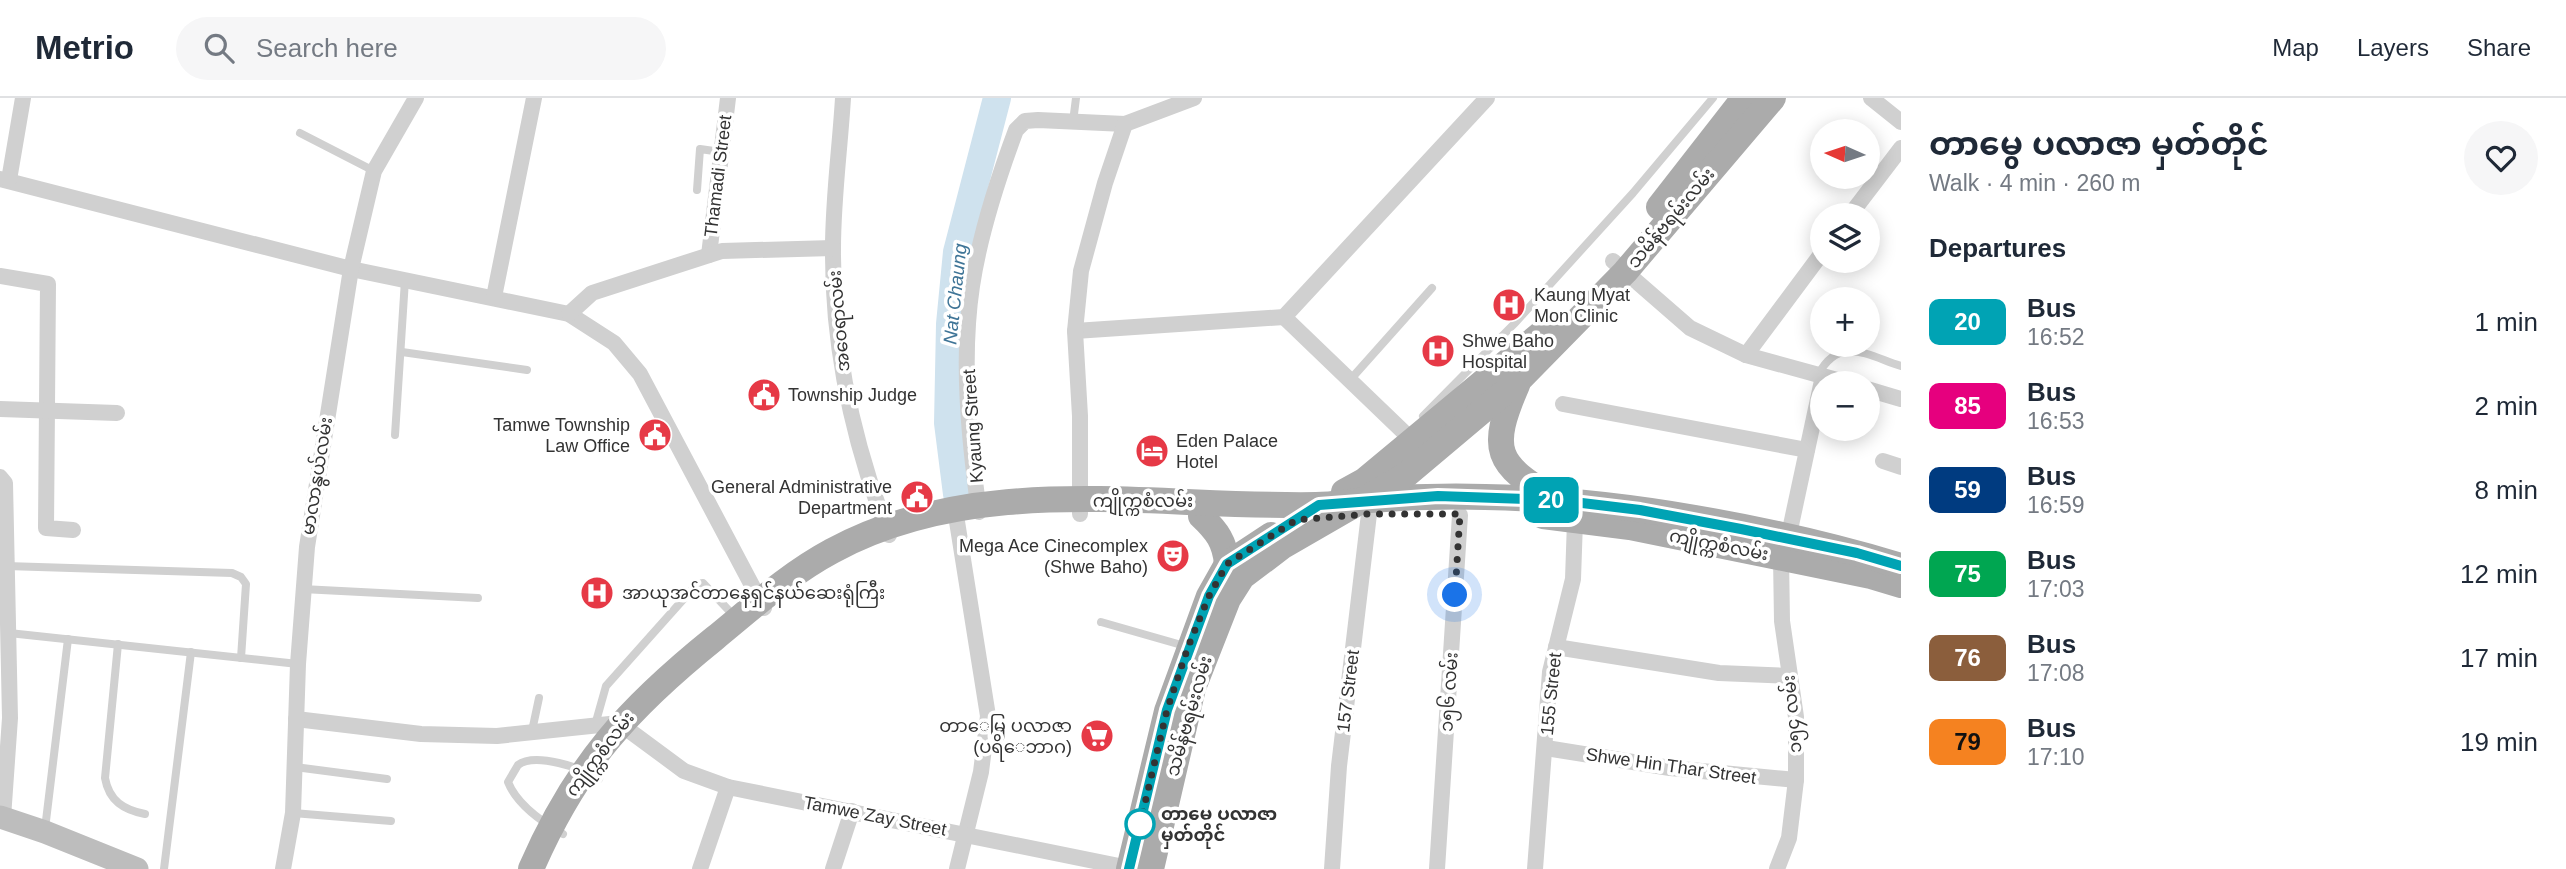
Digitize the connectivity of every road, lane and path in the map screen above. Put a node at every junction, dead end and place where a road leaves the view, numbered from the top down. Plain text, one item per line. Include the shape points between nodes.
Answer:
1 (23, 98) edge
2 (415, 98) edge
3 (534, 98) edge
4 (728, 98) edge
5 (843, 98) edge
6 (1076, 98) edge
7 (1194, 98) edge
8 (1487, 98) edge
9 (1713, 98) edge
10 (1744, 98) edge
11 (1773, 98) edge
12 (1871, 98) edge
13 (1073, 121) junction
14 (1901, 121) edge
15 (1125, 124) junction
16 (300, 133) dead end
17 (1901, 148) edge
18 (721, 152) junction
19 (374, 171) junction
20 (5, 180) edge
21 (697, 190) dead end
22 (1859, 203) edge
23 (833, 248) junction
24 (709, 255) junction
25 (1619, 267) junction
26 (351, 269) junction
27 (1810, 269) edge
28 (0, 276) edge
29 (405, 280) junction
30 (1432, 288) dead end
31 (494, 297) junction
32 (569, 314) junction
33 (1284, 317) junction
34 (1075, 331) junction
35 (1520, 336) junction
36 (402, 352) junction
37 (1746, 355) junction
38 (1901, 366) edge
39 (527, 370) dead end
40 (1821, 371) edge
41 (1810, 372) edge
42 (1350, 380) junction
43 (1519, 380) junction
44 (1880, 392) edge
45 (1901, 398) edge
46 (1563, 404) dead end
47 (0, 409) edge
48 (46, 411) junction
49 (117, 413) dead end
50 (1810, 433) edge
51 (395, 435) dead end
52 (1410, 437) junction
53 (1807, 450) junction
54 (1883, 461) dead end
55 (1901, 467) edge
56 (0, 477) edge
57 (1557, 500) junction
58 (1079, 507) junction
59 (1367, 507) junction
60 (1325, 512) junction
61 (968, 513) junction
62 (1460, 514) junction
63 (1201, 516) junction
64 (1296, 520) junction
65 (1575, 521) junction
66 (73, 530) dead end
67 (888, 532) junction
68 (3, 540) edge
69 (1785, 548) junction
70 (1227, 564) junction
71 (6, 566) junction
72 (1901, 566) edge
73 (1901, 585) edge
74 (302, 589) junction
75 (478, 598) dead end
76 (762, 605) junction
77 (1101, 622) dead end
78 (741, 623) junction
79 (9, 632) junction
80 (68, 639) junction
81 (118, 644) junction
82 (1188, 647) junction
83 (1556, 647) junction
84 (191, 652) junction
85 (241, 658) junction
86 (298, 664) junction
87 (1789, 676) junction
88 (539, 698) dead end
89 (5, 716) edge
90 (296, 719) junction
91 (616, 727) junction
92 (532, 730) junction
93 (1546, 748) junction
94 (295, 766) junction
95 (592, 774) junction
96 (387, 779) dead end
97 (1796, 780) junction
98 (728, 787) junction
99 (852, 811) junction
100 (293, 813) junction
101 (145, 814) dead end
102 (1, 818) edge
103 (391, 821) dead end
104 (556, 830) junction
105 (45, 832) junction
106 (966, 833) junction
107 (1139, 862) edge
108 (137, 869) edge
109 (164, 869) edge
110 (283, 869) edge
111 (531, 869) edge
112 (548, 869) edge
113 (700, 869) edge
114 (833, 869) edge
115 (957, 869) edge
116 (1332, 869) edge
117 (1437, 869) edge
118 (1535, 869) edge
119 (1777, 869) edge

1 - 20 street
2 - 19 street, မာလာနွယ်လမ်း
3 - 31 street
4 - 18 street, Thamadi Street
5 - 23 street, အဝေရာလမ်း
6 - 13 lane
7 - 15 street
8 - 33 street
9 - 35 lane
10 - 25 main road
11 - 25 main road, သမိန်ဗရမ်းလမ်း
12 - 14 street
13 - 15 street
13 - 61 street, Kyaung Street via 1025,121 1016,130 978,253 971,289
15 - 34 street via 1083,261
16 - 19 lane
17 - 22 street
18 - 21 lane via 700,149
18 - 24 street, Thamadi Street
19 - 26 street, မာလာနွယ်လမ်း
20 - 26 street
23 - 24 street
23 - 67 street, အဝေရာလမ်း via 839,357 853,427
24 - 32 street via 592,293
25 - 35 main road, သမိန်ဗရမ်းလမ်း
25 - 37 street via 1690,328
25 - 43 main road, သမိန်ဗရမ်းလမ်း
26 - 29 street
26 - 74 street, မာလာနွယ်လမ်း
27 - 37 street
28 - 48 street via 48,284
29 - 31 street
29 - 36 lane
30 - 42 lane
31 - 32 street
32 - 76 street via 614,343 640,374
33 - 34 street
33 - 42 street
34 - 58 street
35 - 52 main road, သမိန်ဗရမ်းလမ်း
36 - 39 lane
36 - 51 lane
37 - 41 street
38 - 40 lane via 1856,351 1841,351 1824,362
42 - 52 street
43 - 57 main road via 1504,415 1503,457 1514,472
43 - 59 main road, သမိန်ဗရမ်းလမ်း
44 - 45 street
46 - 53 street
47 - 48 street
48 - 49 street
48 - 66 street via 46,528
50 - 53 street, ၁၅၄ လမ်း
52 - 60 main road, သမိန်ဗရမ်းလမ်း
53 - 69 street, ၁၅၄ လမ်း
54 - 55 street
56 - 68 street via 5,483
57 - 59 main road, ကျိုက္ကစံလမ်း via 1438,496
57 - 69 main road, ကျိုက္ကစံလမ်း via 1640,510
58 - 60 main road, ကျိုက္ကစံလမ်း
58 - 61 main road, ကျိုက္ကစံလမ်း
58 - 63 main road, ကျိုက္ကစံလမ်း
59 - 60 main road, ကျိုက္ကစံလမ်း
59 - 62 main road, ကျိုက္ကစံလမ်း
59 - 116 street, 157 Street
60 - 64 main road, သမိန်ဗရမ်းလမ်း
60 - 107 main road, သမိန်ဗရမ်းလမ်း via 1242,577 1228,599 1193,688
61 - 67 main road, ကျိုက္ကစံလမ်း
61 - 106 street, Kyaung Street via 988,716
62 - 65 main road, ကျိုက္ကစံလမ်း
62 - 117 street, ၁၅၆ လမ်း
63 - 64 main road, ကျိုက္ကစံလမ်း
63 - 70 main road via 1217,531
64 - 70 main road, သမိန်ဗရမ်းလမ်း
65 - 69 main road, ကျိုက္ကစံလမ်း
65 - 83 street, 155 Street via 1573,579
67 - 76 main road, ကျိုက္ကစံလမ်း via 833,551
68 - 71 street
69 - 72 main road, ကျိုက္ကစံလမ်း
69 - 73 main road, ကျိုက္ကစံလမ်း
69 - 87 street, ၁၅၄ လမ်း via 1782,621
70 - 82 main road, သမိန်ဗရမ်းလမ်း
71 - 79 street
71 - 85 lane via 232,573 246,584
74 - 75 lane
74 - 86 street, မာလာနွယ်လမ်း
76 - 78 main road, ကျိုက္ကစံလမ်း
77 - 82 lane
78 - 91 main road, ကျိုက္ကစံလမ်း via 678,666
78 - 91 lane via 703,583 697,584 606,686
79 - 80 lane
79 - 89 street
80 - 81 lane
80 - 105 lane
81 - 84 lane
81 - 101 lane via 105,778 107,790 120,806
82 - 107 main road, သမိန်ဗရမ်းလမ်း via 1167,710
83 - 87 street via 1719,673
83 - 93 street, 155 Street via 1550,672
84 - 85 lane
84 - 109 lane
85 - 86 lane
86 - 90 street, မာလာနွယ်လမ်း
87 - 97 street, ၁၅၄ လမ်း via 1796,717
88 - 92 lane
89 - 102 street
90 - 92 street via 421,734 497,736
90 - 94 street, မာလာနွယ်လမ်း
91 - 92 street
91 - 95 main road, ကျိုက္ကစံလမ်း
91 - 98 street, Tamwe Zay Street via 684,771
93 - 97 street, Shwe Hin Thar Street via 1720,774
93 - 118 street, 155 Street
94 - 96 lane
94 - 100 street, မာလာနွယ်လမ်း
95 - 104 main road, ကျိုက္ကစံလမ်း
95 - 104 lane via 534,759 518,765 508,782 512,792
97 - 119 street, ၁၅၄ လမ်း via 1789,838
98 - 99 street, Tamwe Zay Street
98 - 113 street
99 - 106 street, Tamwe Zay Street
99 - 114 street
100 - 103 lane
100 - 110 street, မာလာနွယ်လမ်း
102 - 105 street
104 - 111 main road, ကျိုက္ကစံလမ်း
104 - 112 main road, ကျိုက္ကစံလမ်း
105 - 108 street
106 - 107 street, Tamwe Zay Street
106 - 115 street, Kyaung Street

